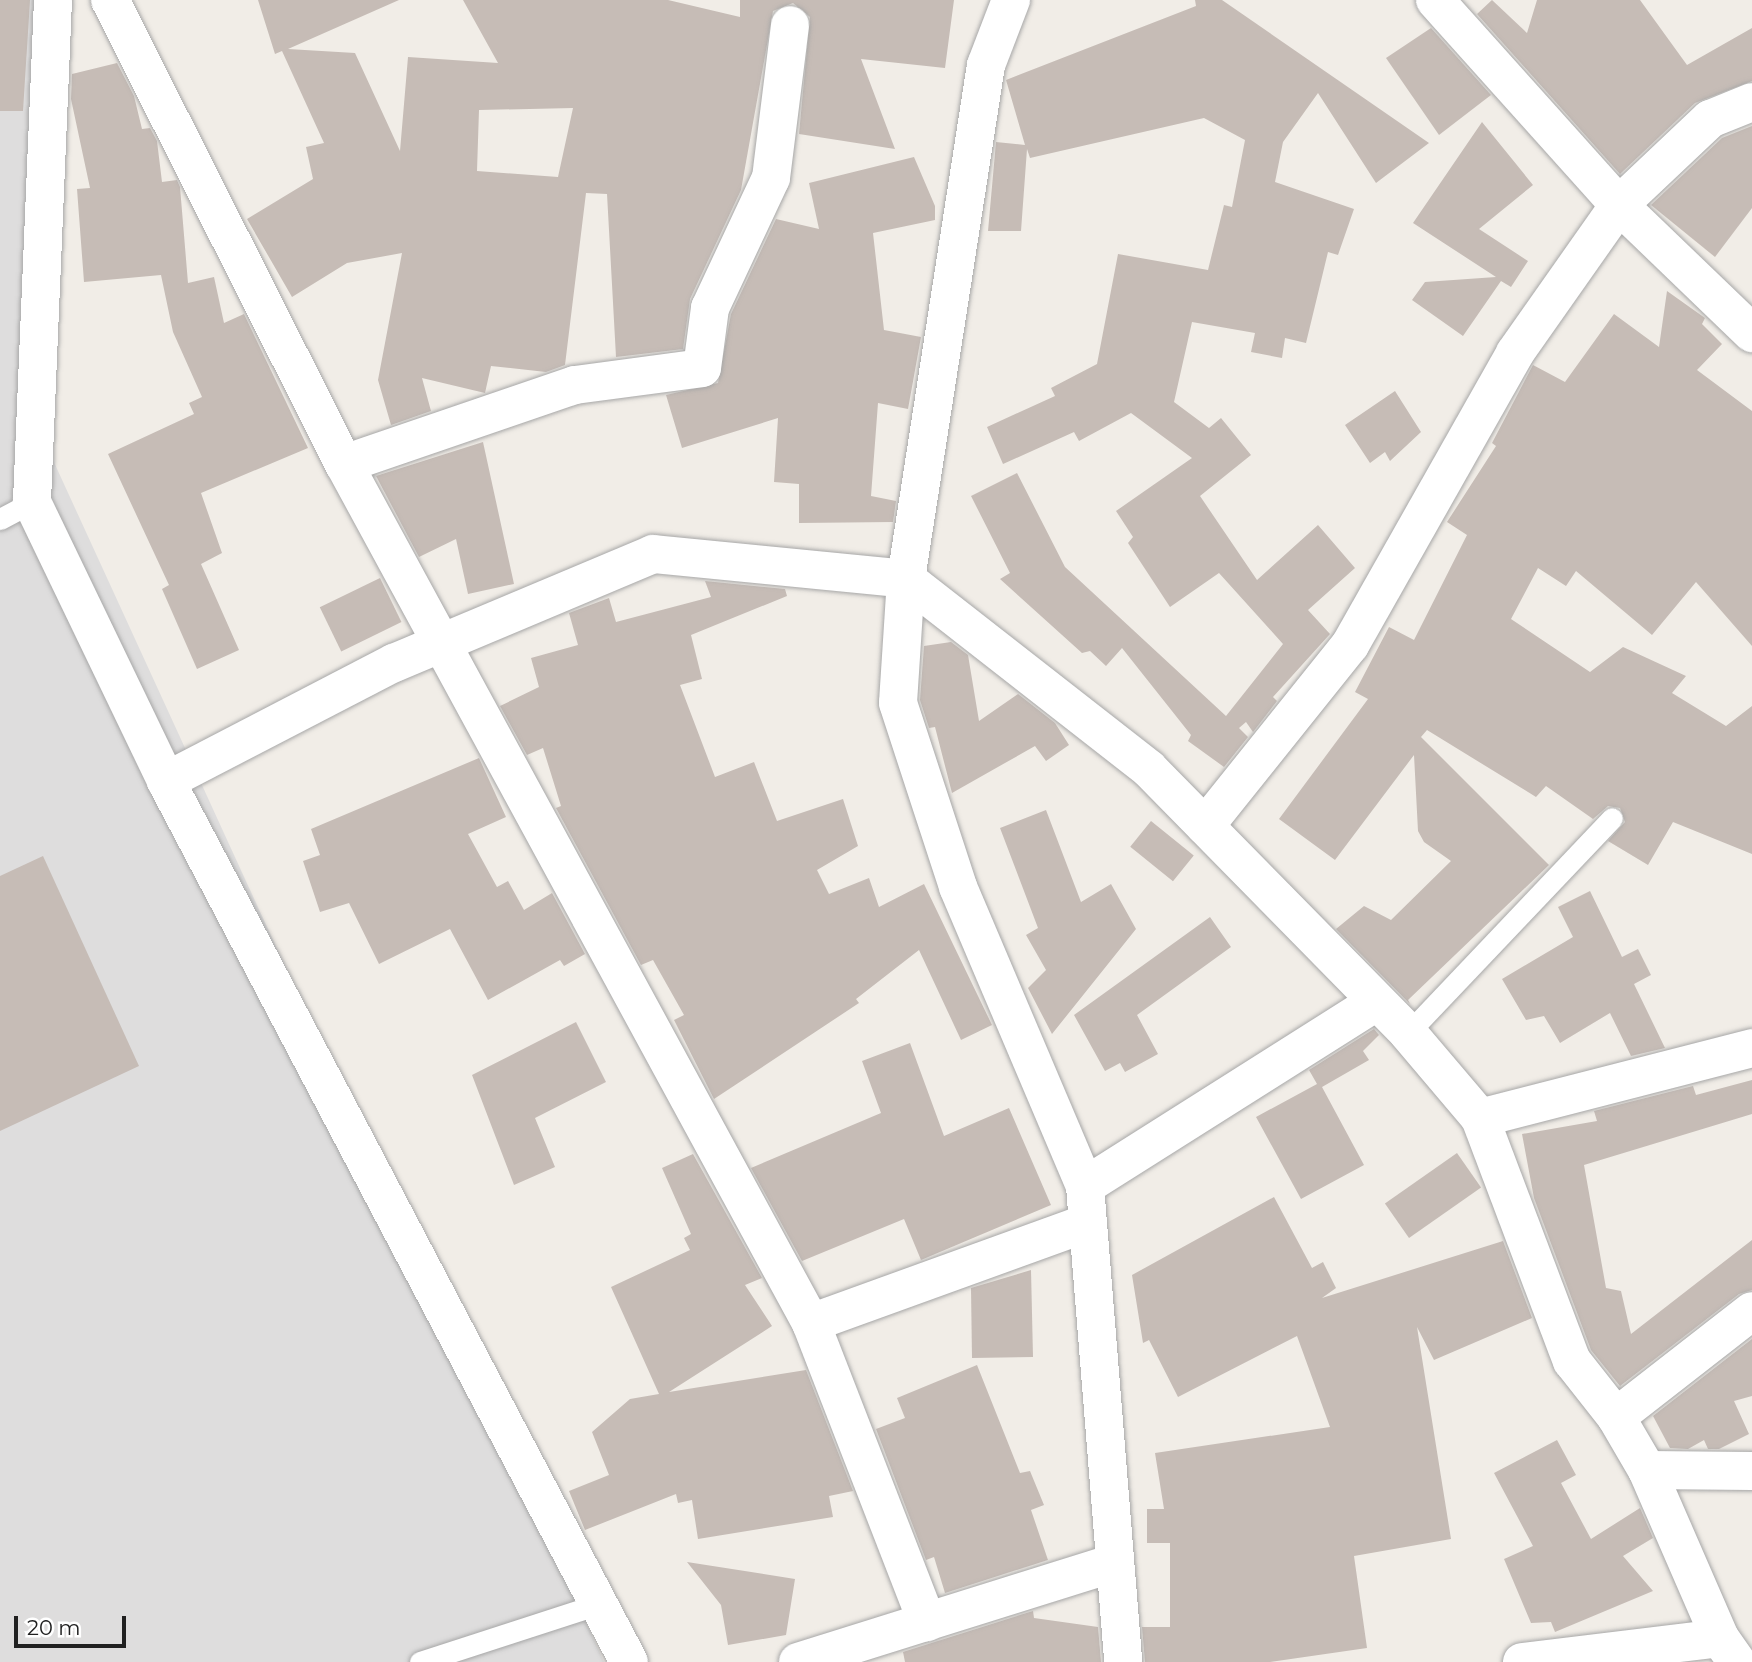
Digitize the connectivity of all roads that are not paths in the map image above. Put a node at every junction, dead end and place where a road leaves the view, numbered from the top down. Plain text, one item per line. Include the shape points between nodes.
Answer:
1 (52, 0) edge
2 (110, 0) edge
3 (1011, 0) edge
4 (1435, 0) edge
5 (790, 25) dead end
6 (1752, 102) edge
7 (1619, 205) junction
8 (1752, 332) edge
9 (344, 464) junction
10 (16, 511) edge
11 (906, 579) junction
12 (440, 643) junction
13 (166, 781) junction
14 (1612, 818) dead end
15 (1205, 826) junction
16 (1376, 1002) junction
17 (1408, 1033) junction
18 (1752, 1048) edge
19 (1480, 1118) junction
20 (1086, 1205) junction
21 (1752, 1311) edge
22 (811, 1323) junction
23 (1616, 1416) junction
24 (1647, 1470) junction
25 (1752, 1471) edge
26 (1113, 1563) junction
27 (599, 1604) junction
28 (927, 1622) junction
29 (1728, 1650) edge
30 (420, 1662) edge
31 (629, 1662) edge
32 (799, 1662) edge
33 (1123, 1662) edge
34 (1522, 1662) edge

1 - 10 street
2 - 9 street
3 - 11 street via 986,65
4 - 7 street
5 - 9 street via 771,178 710,307 702,368 575,385
6 - 7 street via 1710,119
7 - 8 street
7 - 15 street via 1515,353 1350,645
9 - 12 street
10 - 13 street
11 - 12 street via 653,554
11 - 15 street via 1149,769
11 - 20 street via 898,702 958,887
12 - 13 street
12 - 22 street
13 - 27 street
14 - 17 lane
15 - 16 street
16 - 17 street
16 - 20 street
17 - 19 street
18 - 19 street
19 - 23 street via 1572,1361
20 - 22 street
20 - 26 street
21 - 23 street
22 - 28 street
23 - 24 street
24 - 25 street
24 - 29 street
26 - 28 street
26 - 33 street
27 - 30 lane
27 - 31 street
28 - 32 street
29 - 34 street

